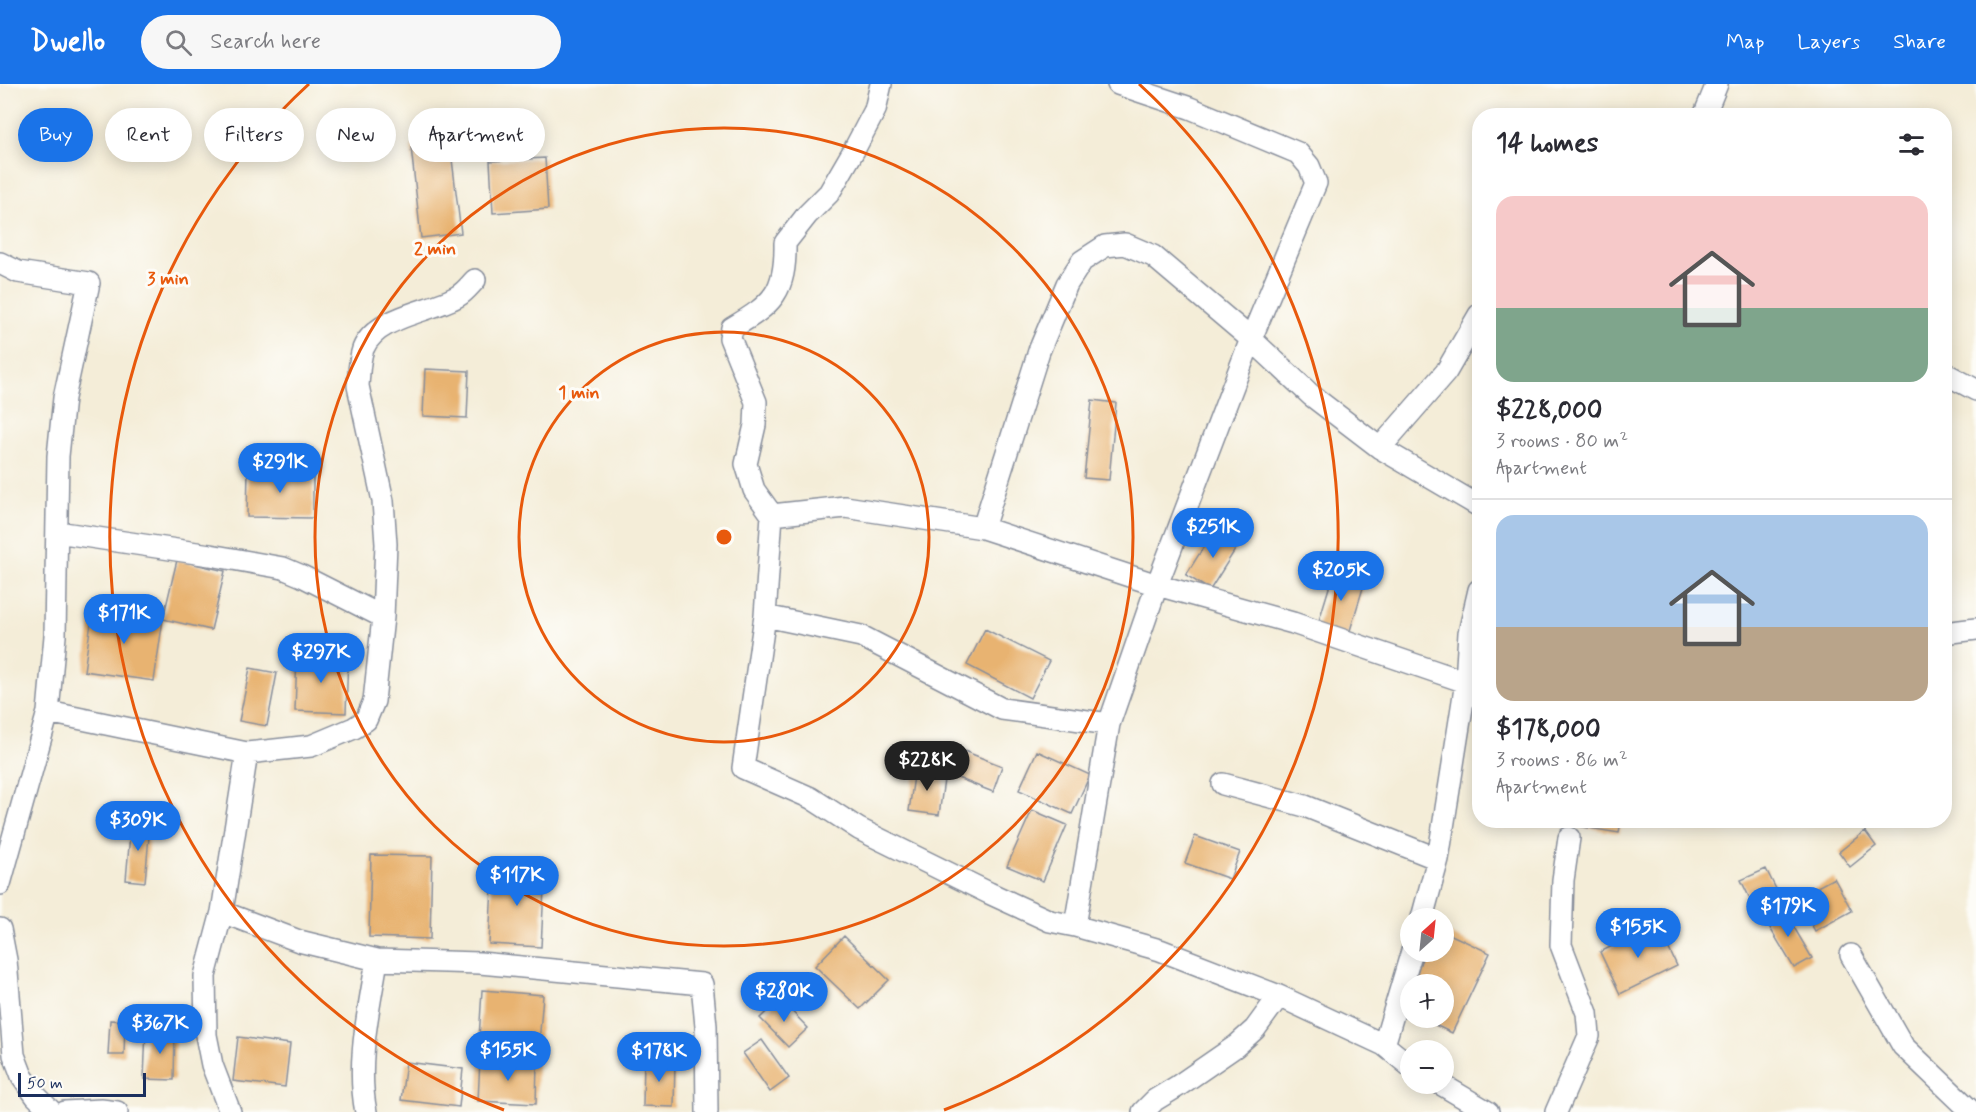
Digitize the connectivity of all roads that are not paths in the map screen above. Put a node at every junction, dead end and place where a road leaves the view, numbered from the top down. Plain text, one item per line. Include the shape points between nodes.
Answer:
1 (881, 84) edge
2 (1118, 84) edge
3 (1717, 84) edge
4 (1707, 108) edge
5 (0, 263) edge
6 (475, 280) dead end
7 (1472, 327) edge
8 (1251, 339) junction
9 (1952, 377) edge
10 (1976, 390) edge
11 (1380, 448) junction
12 (1472, 502) edge
13 (772, 515) junction
14 (983, 528) junction
15 (57, 532) junction
16 (1157, 585) junction
17 (765, 616) junction
18 (383, 617) junction
19 (1472, 620) edge
20 (1976, 629) edge
21 (1952, 632) edge
22 (1466, 682) junction
23 (48, 712) junction
24 (1109, 724) junction
25 (247, 753) junction
26 (1223, 784) dead end
27 (1569, 838) dead end
28 (1438, 859) junction
29 (0, 884) edge
30 (1425, 908) edge
31 (222, 912) junction
32 (1075, 926) junction
33 (0, 928) edge
34 (1851, 955) dead end
35 (377, 960) junction
36 (1409, 962) edge
37 (1279, 996) junction
38 (1384, 1045) junction
39 (1400, 1058) edge
40 (1454, 1092) edge
41 (52, 1112) edge
42 (64, 1112) edge
43 (117, 1112) edge
44 (230, 1112) edge
45 (366, 1112) edge
46 (707, 1112) edge
47 (1143, 1112) edge
48 (1488, 1112) edge
49 (1556, 1112) edge
50 (1972, 1112) edge

1 - 13 street via 875,110 829,193 785,243 783,278 774,297 732,328 730,338 756,402 746,464 754,490
2 - 8 street via 1190,108 1298,153 1309,166 1316,183
3 - 4 street
5 - 15 street via 18,272 89,283 64,398
6 - 18 street via 460,295 384,326 363,349 358,386 377,471 386,544
7 - 11 street via 1446,372
8 - 11 street via 1312,396
8 - 14 street via 1140,249 1125,244 1105,246 1082,261 1067,284 1039,351
8 - 16 street
9 - 10 street
11 - 12 street
13 - 14 street via 845,507
13 - 17 street
14 - 16 street
15 - 18 street via 282,568
15 - 23 street via 55,636
16 - 22 street via 1293,622
16 - 24 street
17 - 24 street via 861,636 1002,709
17 - 32 street via 743,768 811,798 859,829 989,893 1050,921
18 - 25 street via 374,701 366,720 310,746
19 - 22 street
20 - 21 street
22 - 28 street
23 - 25 street
23 - 29 street
24 - 32 street
25 - 31 street
26 - 28 street via 1305,806
27 - 49 street via 1561,945 1587,1014 1589,1036
28 - 30 street
31 - 35 street via 299,941
31 - 44 street via 205,976 204,1006 212,1065
32 - 37 street via 1160,950
33 - 41 street via 14,1055 22,1076
34 - 50 street via 1903,1046
35 - 45 street via 362,1058
35 - 46 street via 480,963 702,984
36 - 38 street
37 - 38 street
37 - 47 street via 1255,1029 1236,1046
38 - 39 street
40 - 48 street
42 - 43 street

